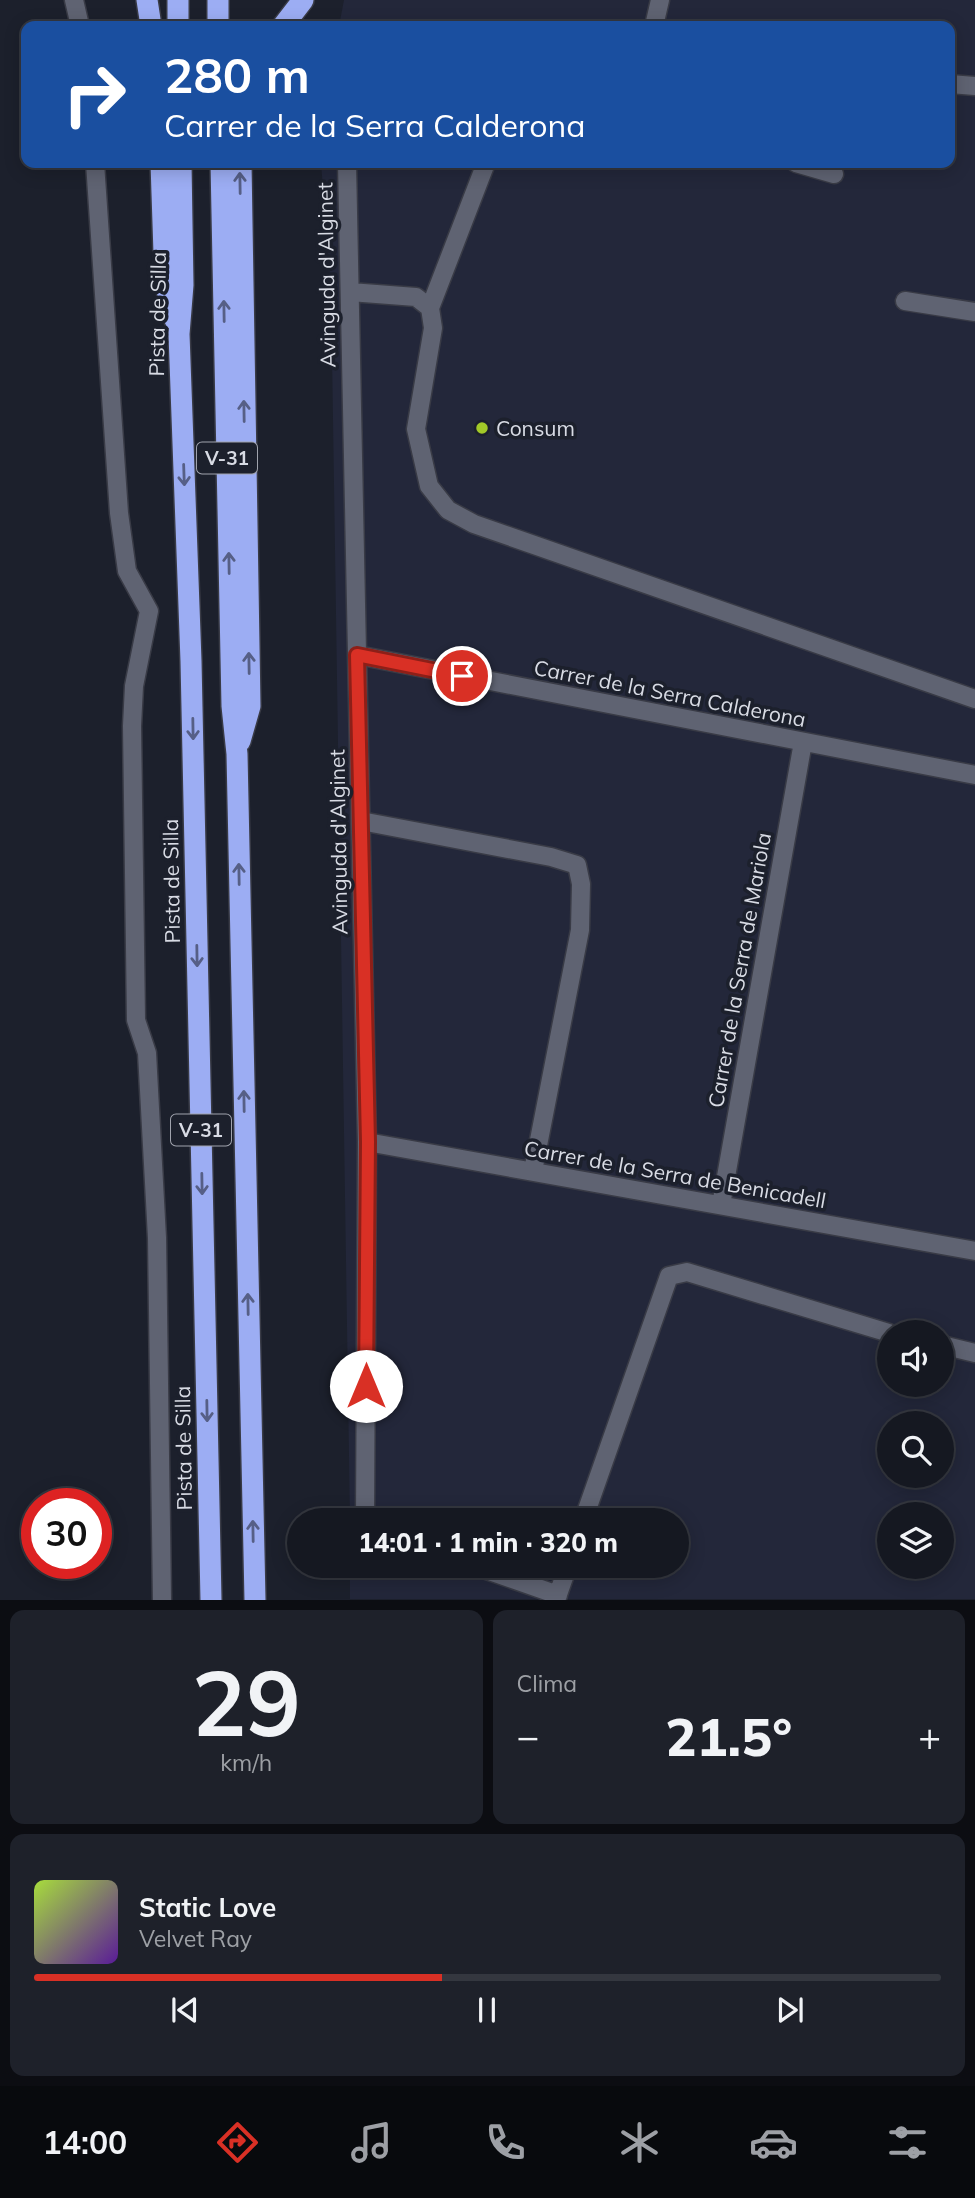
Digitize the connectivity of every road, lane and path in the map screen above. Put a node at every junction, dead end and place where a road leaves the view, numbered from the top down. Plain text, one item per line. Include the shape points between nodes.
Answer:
1 (74, 0) edge
2 (147, 0) edge
3 (177, 0) edge
4 (218, 0) edge
5 (303, 0) edge
6 (660, 0) edge
7 (79, 21) edge
8 (150, 21) edge
9 (178, 21) edge
10 (218, 21) edge
11 (287, 21) edge
12 (655, 21) edge
13 (955, 84) edge
14 (975, 86) edge
15 (95, 168) edge
16 (161, 168) edge
17 (181, 168) edge
18 (221, 168) edge
19 (241, 168) edge
20 (347, 168) edge
21 (484, 168) edge
22 (813, 168) edge
23 (834, 174) dead end
24 (349, 292) junction
25 (905, 300) dead end
26 (430, 308) junction
27 (975, 312) edge
28 (179, 334) junction
29 (357, 655) junction
30 (975, 699) edge
31 (803, 742) junction
32 (237, 754) junction
33 (975, 775) edge
34 (361, 821) junction
35 (368, 1142) junction
36 (533, 1171) junction
37 (721, 1205) junction
38 (975, 1251) edge
39 (877, 1329) edge
40 (954, 1348) edge
41 (975, 1353) edge
42 (365, 1508) edge
43 (588, 1508) edge
44 (507, 1578) edge
45 (564, 1578) edge
46 (557, 1597) edge
47 (162, 1600) edge
48 (211, 1600) edge
49 (255, 1600) edge

1 - 7 street
2 - 8 highway
3 - 9 highway
4 - 10 highway
5 - 11 highway
6 - 12 street
13 - 14 street
15 - 47 street via 119,513 127,571 149,611 134,686 132,726 136,1020 147,1053 157,1238
16 - 28 highway via 165,283
17 - 28 highway, Pista de Silla / V-31
32 -> 18 highway, V-31 via 232,706
32 -> 19 highway via 250,706
20 - 24 street, Avinguda d'Alginet
21 - 26 street
22 - 23 street
24 - 26 street via 416,297
24 - 29 street, Avinguda d'Alginet
25 - 27 street
26 - 30 street via 433,328 416,429 429,486 448,510 474,524
28 -> 48 highway, Pista de Silla / V-31 via 192,675
29 - 31 street, Carrer de la Serra Calderona
29 - 34 street, Avinguda d'Alginet
31 - 33 street, Carrer de la Serra Calderona
31 - 37 street, Carrer de la Serra de Mariola
49 -> 32 highway, V-31
34 - 35 street, Avinguda d'Alginet
34 - 36 street via 577,865 580,930
35 - 36 street, Carrer de la Serra de Benicadell
35 - 42 street, Avinguda d'Alginet
36 - 37 street, Carrer de la Serra de Benicadell
37 - 38 street, Carrer de la Serra de Benicadell
39 - 43 street via 687,1272 669,1276
40 - 41 street
44 - 46 street
45 - 46 street

